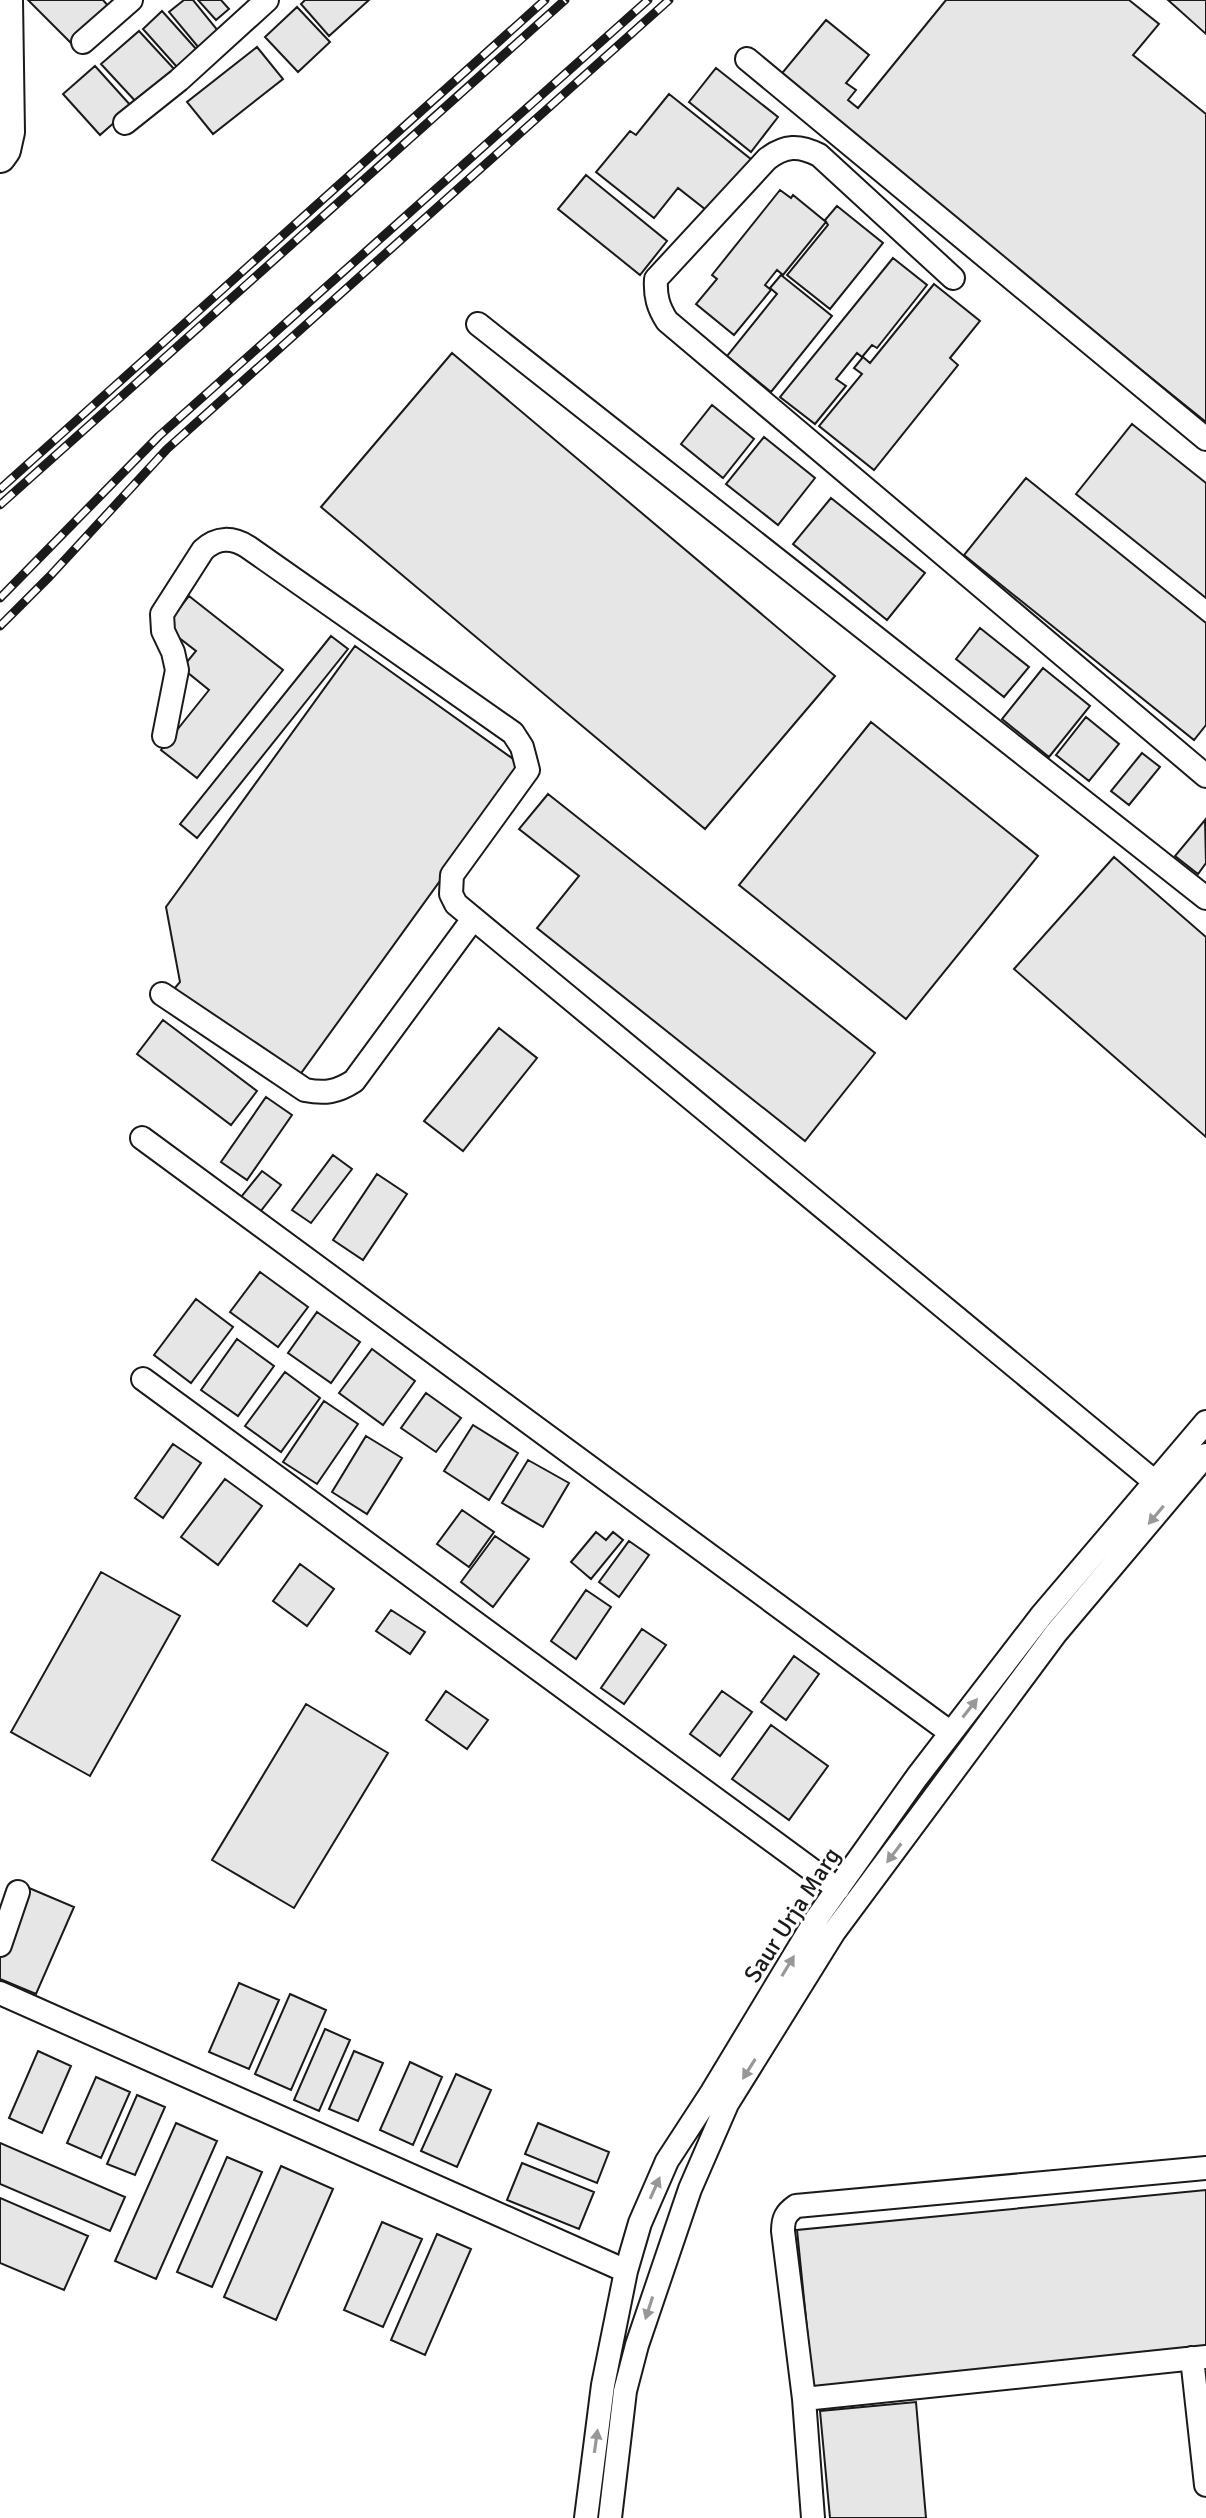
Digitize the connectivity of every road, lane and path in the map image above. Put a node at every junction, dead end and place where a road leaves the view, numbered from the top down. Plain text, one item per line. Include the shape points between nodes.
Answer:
1 (7, 0) edge
2 (131, 0) edge
3 (267, 0) edge
4 (83, 42) dead end
5 (747, 59) dead end
6 (125, 123) dead end
7 (0, 157) edge
8 (953, 278) dead end
9 (478, 324) dead end
10 (1206, 439) edge
11 (164, 736) dead end
12 (1206, 776) edge
13 (1206, 898) edge
14 (473, 919) junction
15 (162, 994) dead end
16 (142, 1138) dead end
17 (143, 1379) dead end
18 (1206, 1422) edge
19 (1206, 1455) edge
20 (1155, 1482) junction
21 (951, 1733) junction
22 (899, 1803) junction
23 (920, 1818) junction
24 (838, 1889) junction
25 (18, 1892) dead end
26 (0, 1945) edge
27 (0, 1993) edge
28 (1206, 2168) edge
29 (626, 2271) junction
30 (1199, 2357) edge
31 (804, 2399) junction
32 (1206, 2485) edge
33 (586, 2518) edge
34 (610, 2518) edge
35 (813, 2518) edge

1 - 7 main road via 9,132
2 - 4 street
3 - 6 street
5 - 10 street
8 - 12 street via 819,155 790,147 767,159 656,279 655,294 667,321
9 - 13 street
11 - 14 street via 177,670 162,614 203,550 219,540 238,541 513,733 522,747 525,778 452,875 451,894
14 - 15 street via 354,1081 331,1093 305,1090
14 - 20 street
16 - 21 street
17 - 24 street
18 - 20 street, Saur Urja Marg
19 -> 23 street, Saur Urja Marg via 1056,1633
21 -> 20 street, Saur Urja Marg
21 - 22 street, Saur Urja Marg
22 - 23 street
22 - 24 street, Saur Urja Marg
23 -> 34 street, Saur Urja Marg via 834,1932 727,2104 690,2189 637,2345 625,2391
29 -> 24 street, Saur Urja Marg via 667,2161
25 - 26 street
27 - 29 street
28 - 31 street via 796,2206 787,2212 783,2231
33 -> 29 street, Saur Urja Marg via 603,2385
30 - 31 street
30 - 32 street
31 - 35 street

